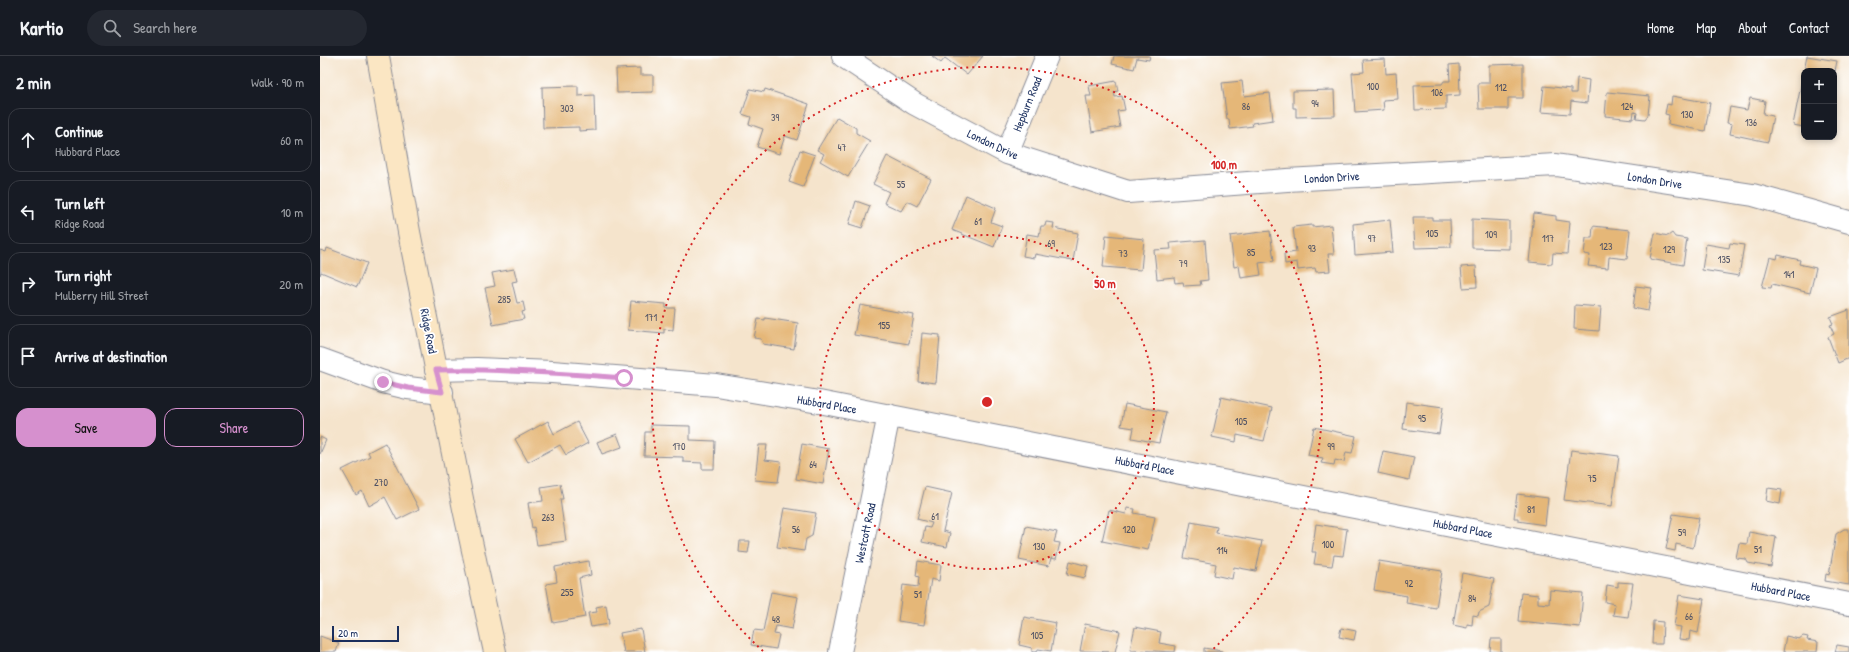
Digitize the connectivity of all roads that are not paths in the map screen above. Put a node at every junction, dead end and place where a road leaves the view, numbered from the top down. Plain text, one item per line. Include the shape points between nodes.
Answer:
1 (378, 56) edge
2 (842, 56) edge
3 (1047, 56) edge
4 (1007, 153) junction
5 (1849, 222) edge
6 (320, 359) edge
7 (436, 370) junction
8 (442, 392) junction
9 (889, 415) junction
10 (1849, 604) edge
11 (495, 652) edge
12 (840, 652) edge

1 - 7 main road, Ridge Road via 394,156
2 - 4 street, London Drive via 915,104
3 - 4 street, Hepburn Road
4 - 5 street, London Drive via 1128,192 1556,165 1753,195
6 - 8 street via 383,382
7 - 8 main road, Ridge Road
7 - 9 street, Hubbard Place via 552,372 716,385
8 - 11 main road, Ridge Road
9 - 10 street, Hubbard Place
9 - 12 street, Westcott Road

